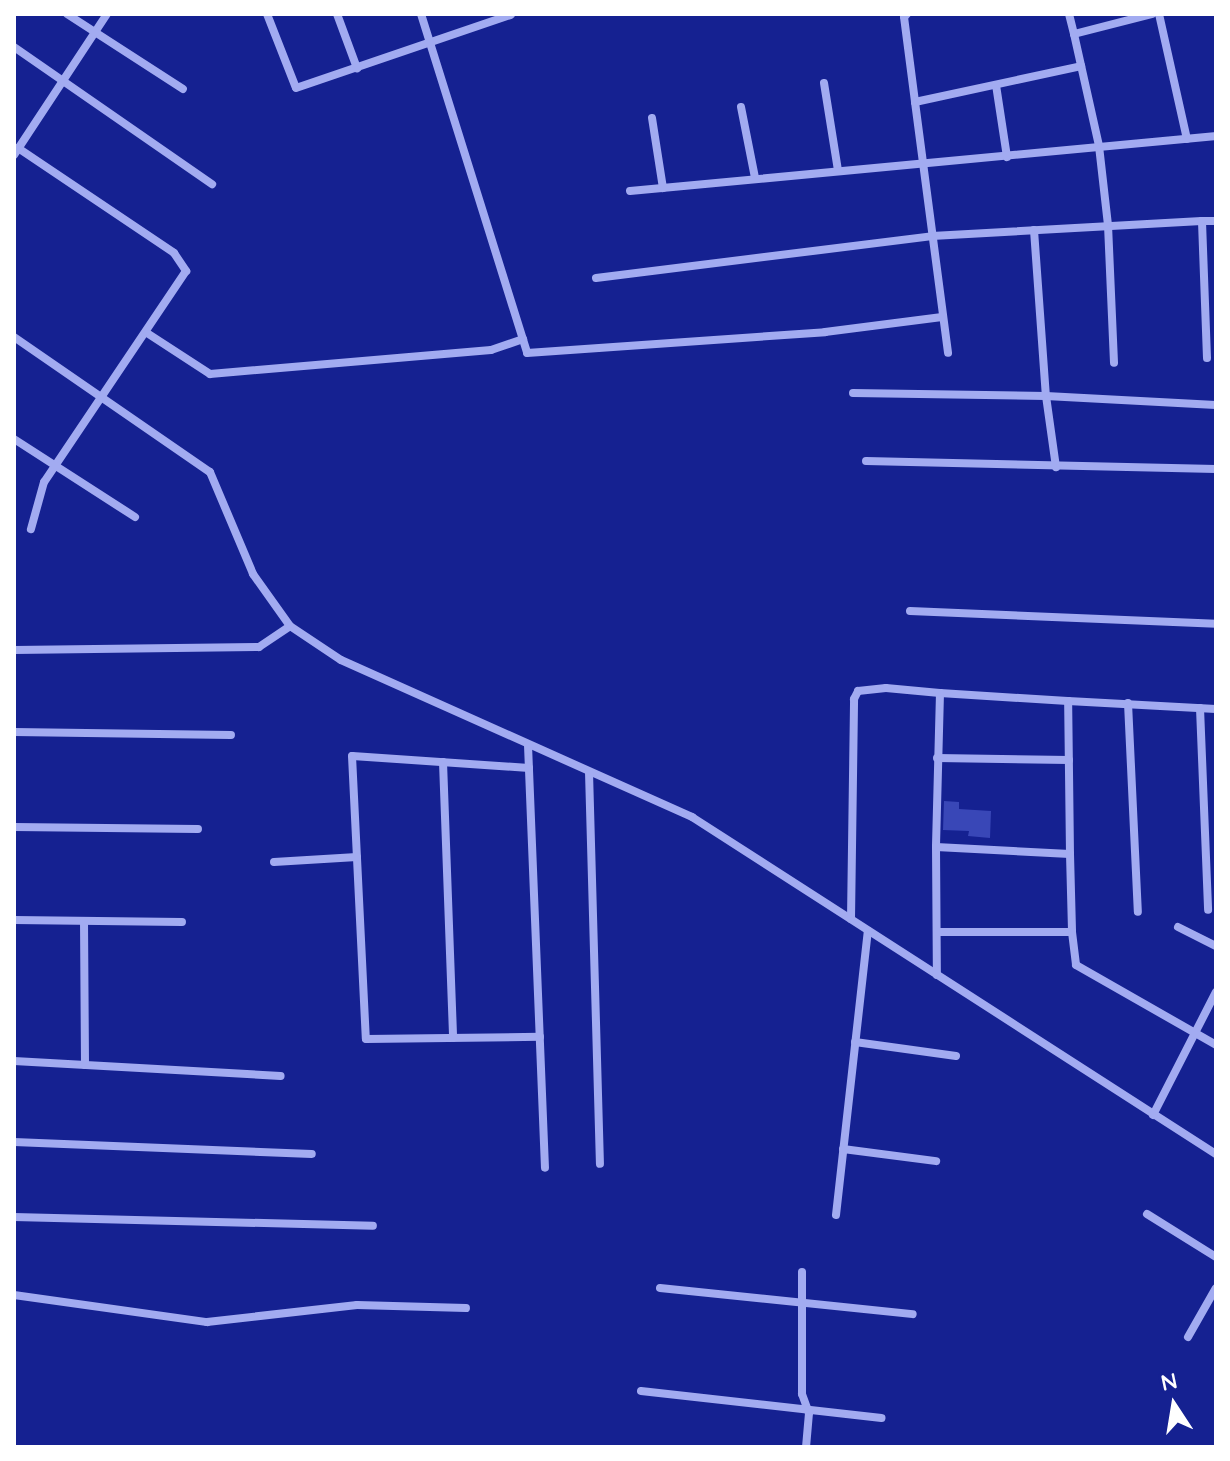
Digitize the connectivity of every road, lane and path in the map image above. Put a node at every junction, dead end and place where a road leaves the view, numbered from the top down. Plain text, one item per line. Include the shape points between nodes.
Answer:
1 (67, 14) edge
2 (107, 14) edge
3 (267, 14) edge
4 (337, 14) edge
5 (421, 14) edge
6 (907, 14) edge
7 (1069, 14) edge
8 (1152, 14) edge
9 (1159, 14) edge
10 (511, 15) edge
11 (96, 32) junction
12 (1074, 34) junction
13 (430, 43) junction
14 (14, 47) edge
15 (1081, 66) junction
16 (357, 68) junction
17 (61, 80) junction
18 (824, 83) dead end
19 (996, 85) junction
20 (183, 89) dead end
21 (915, 102) junction
22 (741, 107) dead end
23 (652, 118) dead end
24 (1216, 136) edge
25 (1187, 139) junction
26 (1099, 146) junction
27 (16, 152) edge
28 (1007, 157) junction
29 (923, 167) junction
30 (838, 170) junction
31 (755, 178) junction
32 (212, 184) dead end
33 (663, 188) junction
34 (630, 191) dead end
35 (1202, 221) junction
36 (1216, 221) edge
37 (1108, 225) junction
38 (1034, 230) junction
39 (932, 236) junction
40 (596, 278) dead end
41 (942, 317) junction
42 (147, 333) junction
43 (14, 337) edge
44 (523, 339) junction
45 (948, 353) dead end
46 (1207, 358) dead end
47 (1114, 363) dead end
48 (853, 393) dead end
49 (1046, 396) junction
50 (99, 397) junction
51 (1216, 405) edge
52 (14, 439) edge
53 (866, 461) dead end
54 (54, 465) junction
55 (1056, 467) junction
56 (1216, 469) edge
57 (135, 517) dead end
58 (31, 529) dead end
59 (910, 611) dead end
60 (1216, 624) edge
61 (290, 626) junction
62 (14, 650) edge
63 (940, 693) junction
64 (1068, 701) junction
65 (1128, 703) junction
66 (1200, 708) junction
67 (1216, 709) edge
68 (14, 732) edge
69 (231, 735) dead end
70 (528, 745) junction
71 (937, 758) junction
72 (1069, 760) junction
73 (443, 762) junction
74 (529, 768) junction
75 (589, 772) junction
76 (14, 827) edge
77 (198, 829) dead end
78 (936, 847) junction
79 (1070, 854) junction
80 (357, 857) junction
81 (274, 862) dead end
82 (1208, 910) dead end
83 (1138, 912) dead end
84 (851, 919) junction
85 (14, 920) edge
86 (84, 921) junction
87 (182, 922) dead end
88 (1178, 927) dead end
89 (868, 931) junction
90 (938, 932) junction
91 (1072, 932) junction
92 (1216, 946) edge
93 (937, 975) junction
94 (1216, 992) edge
95 (1193, 1032) junction
96 (540, 1037) junction
97 (453, 1038) junction
98 (855, 1042) junction
99 (1216, 1045) edge
100 (956, 1056) dead end
101 (14, 1061) edge
102 (85, 1065) junction
103 (281, 1076) dead end
104 (1153, 1115) junction
105 (14, 1142) edge
106 (843, 1149) junction
107 (312, 1154) dead end
108 (1216, 1154) edge
109 (936, 1161) dead end
110 (600, 1164) dead end
111 (545, 1168) dead end
112 (1147, 1214) dead end
113 (836, 1215) dead end
114 (14, 1217) edge
115 (373, 1226) dead end
116 (1216, 1257) edge
117 (802, 1272) dead end
118 (660, 1288) dead end
119 (1216, 1288) edge
120 (14, 1295) edge
121 (802, 1303) junction
122 (466, 1308) dead end
123 (913, 1314) dead end
124 (1188, 1337) dead end
125 (641, 1391) dead end
126 (808, 1410) junction
127 (881, 1418) dead end
128 (806, 1447) edge

1 - 11 street
2 - 11 street
3 - 16 street via 296,88
4 - 16 street
5 - 13 street
6 - 21 street
7 - 12 street
8 - 12 street
9 - 25 street
10 - 13 street
11 - 17 street
11 - 20 street
12 - 15 street
13 - 16 street
13 - 44 street
14 - 17 street
15 - 19 street
15 - 26 street
17 - 27 street
17 - 32 street
18 - 30 street
19 - 21 street
19 - 28 street
21 - 29 street
22 - 31 street
23 - 33 street
24 - 25 street
25 - 26 street
26 - 28 street
26 - 37 street
27 - 42 street via 174,253 186,271
28 - 29 street
29 - 30 street
29 - 39 street
30 - 31 street
31 - 33 street
33 - 34 street
35 - 36 street
35 - 37 street
35 - 46 street
37 - 38 street
37 - 47 street
38 - 39 street
38 - 49 street
39 - 40 street
39 - 41 street
41 - 44 street via 825,332 527,353
41 - 45 street
42 - 44 street via 210,374 491,350
42 - 50 street
43 - 50 street
48 - 49 street
49 - 51 street
49 - 55 street
50 - 54 street
50 - 61 street via 210,472 253,574
52 - 54 street
53 - 55 street
54 - 57 street
54 - 58 street
55 - 56 street
59 - 60 street
61 - 62 street via 259,647
61 - 70 street via 341,660
63 - 64 street
63 - 71 street
63 - 84 street via 866,688 854,699
64 - 65 street
64 - 72 street
65 - 66 street
65 - 83 street
66 - 67 street
66 - 82 street
68 - 69 street
70 - 74 street
70 - 75 street
71 - 72 street
71 - 78 street
72 - 79 street
73 - 74 street
73 - 80 street via 352,756
73 - 97 street
74 - 96 street
75 - 84 street via 692,817
75 - 110 street
76 - 77 street
78 - 79 street
78 - 90 street
79 - 91 street
80 - 81 street
80 - 97 street via 366,1039
84 - 89 street
85 - 86 street
86 - 87 street
86 - 102 street
88 - 92 street
89 - 93 street
89 - 98 street
90 - 91 street
90 - 93 street
91 - 95 street via 1076,965
93 - 104 street
94 - 95 street
95 - 99 street
95 - 104 street
96 - 97 street
96 - 111 street
98 - 100 street
98 - 106 street
101 - 102 street
102 - 103 street
104 - 108 street
105 - 107 street
106 - 109 street
106 - 113 street
112 - 116 street
114 - 115 street
117 - 121 street
118 - 121 street
119 - 124 street
120 - 122 street via 207,1322 357,1305
121 - 123 street
121 - 126 street via 802,1394
125 - 126 street
126 - 127 street
126 - 128 street

